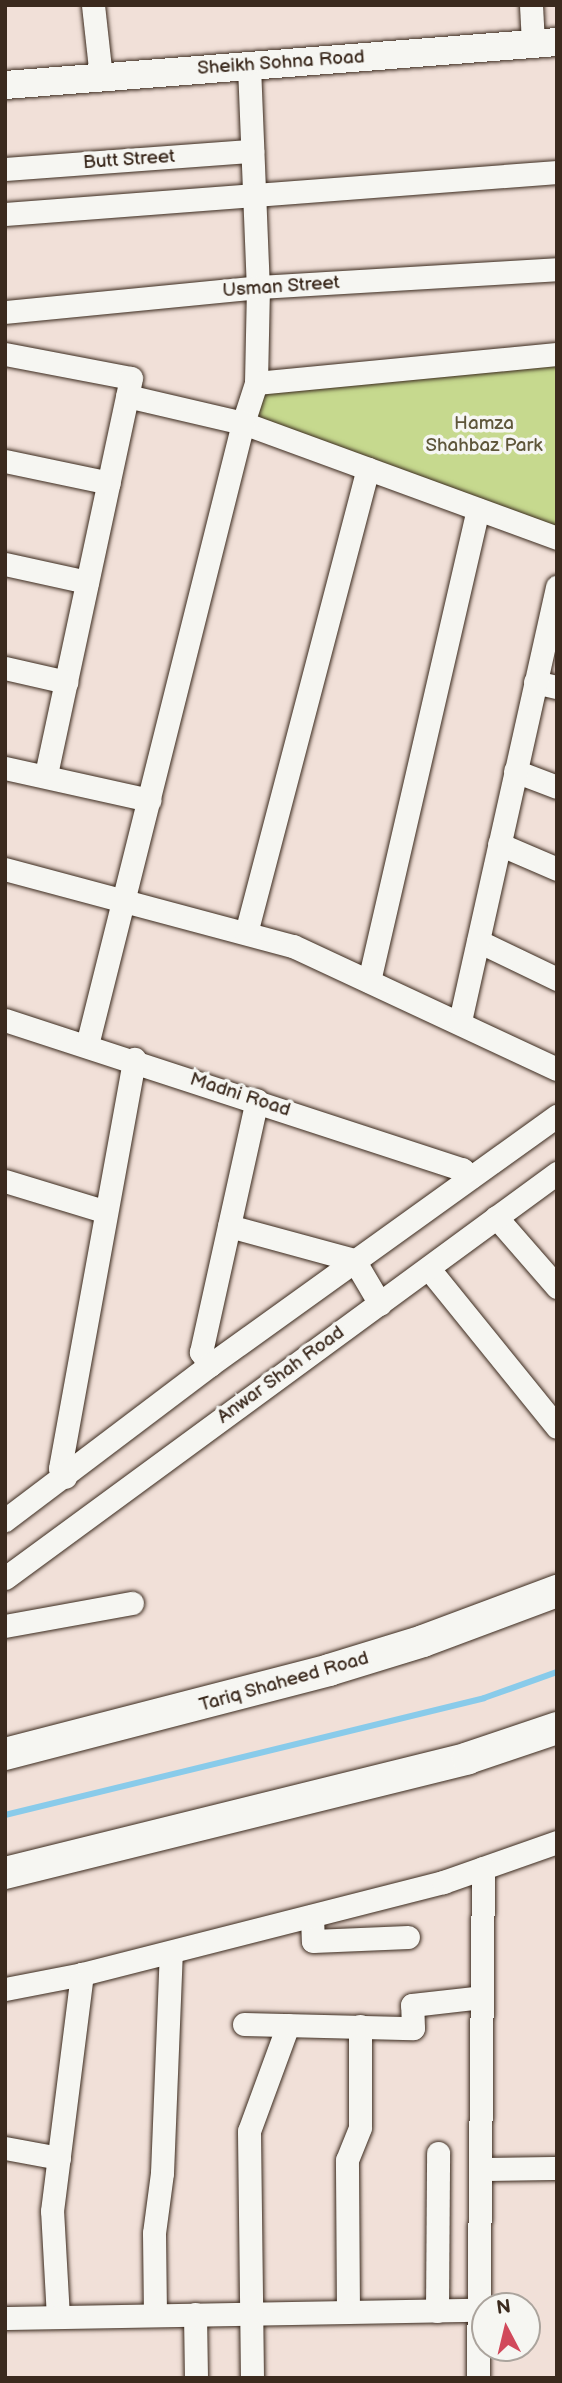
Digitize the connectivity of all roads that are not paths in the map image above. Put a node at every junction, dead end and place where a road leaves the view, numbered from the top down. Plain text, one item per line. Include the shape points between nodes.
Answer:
1 (93, 5) edge
2 (531, 5) edge
3 (545, 43) edge
4 (249, 66) junction
5 (101, 77) junction
6 (5, 85) edge
7 (252, 151) junction
8 (5, 169) edge
9 (557, 172) edge
10 (254, 193) junction
11 (5, 215) edge
12 (557, 269) edge
13 (258, 287) junction
14 (5, 312) edge
15 (5, 354) edge
16 (557, 354) edge
17 (256, 383) junction
18 (127, 396) junction
19 (243, 423) junction
20 (5, 461) edge
21 (368, 469) junction
22 (109, 483) junction
23 (478, 509) junction
24 (557, 538) edge
25 (5, 564) edge
26 (88, 582) junction
27 (557, 587) edge
28 (5, 668) edge
29 (66, 682) junction
30 (546, 685) edge
31 (5, 768) edge
32 (516, 771) junction
33 (46, 776) junction
34 (557, 787) edge
35 (149, 800) junction
36 (499, 844) junction
37 (5, 869) edge
38 (557, 869) edge
39 (125, 898) junction
40 (246, 933) junction
41 (478, 941) junction
42 (557, 979) edge
43 (369, 981) junction
44 (5, 1020) edge
45 (460, 1021) junction
46 (87, 1045) junction
47 (134, 1059) junction
48 (557, 1069) edge
49 (257, 1100) junction
50 (557, 1116) edge
51 (557, 1173) edge
52 (471, 1178) junction
53 (5, 1181) edge
54 (104, 1211) junction
55 (496, 1217) junction
56 (229, 1226) junction
57 (354, 1260) junction
58 (429, 1269) junction
59 (557, 1287) edge
60 (380, 1304) junction
61 (210, 1364) junction
62 (557, 1427) edge
63 (65, 1477) junction
64 (5, 1520) edge
65 (5, 1578) edge
66 (557, 1591) edge
67 (132, 1603) dead end
68 (5, 1626) edge
69 (557, 1728) edge
70 (5, 1754) edge
71 (557, 1842) edge
72 (483, 1868) junction
73 (5, 1873) edge
74 (312, 1916) junction
75 (408, 1937) dead end
76 (171, 1952) junction
77 (82, 1974) junction
78 (5, 1989) edge
79 (482, 1997) junction
80 (244, 2024) dead end
81 (288, 2025) junction
82 (360, 2026) junction
83 (5, 2148) edge
84 (438, 2153) dead end
85 (59, 2158) junction
86 (557, 2168) edge
87 (481, 2169) junction
88 (479, 2292) edge
89 (471, 2310) edge
90 (437, 2311) junction
91 (348, 2312) junction
92 (253, 2314) junction
93 (155, 2315) junction
94 (195, 2315) junction
95 (58, 2317) junction
96 (5, 2318) edge
97 (196, 2378) edge
98 (252, 2378) edge

1 - 5 street
2 - 3 street
3 - 4 street, Sheikh Sohna Road
4 - 5 street, Sheikh Sohna Road
4 - 7 street
5 - 6 street, Sheikh Sohna Road
7 - 8 street, Butt Street
7 - 10 street
9 - 10 street
10 - 11 street
10 - 13 street
12 - 13 street, Usman Street
13 - 14 street, Usman Street
13 - 17 street
15 - 18 street via 131,378
16 - 17 street
17 - 19 street
18 - 19 street
18 - 22 street
19 - 21 street
19 - 35 street
20 - 22 street
21 - 23 street
21 - 40 street
22 - 26 street
23 - 24 street
23 - 43 street
25 - 26 street
26 - 29 street
27 - 30 street
28 - 29 street
29 - 33 street
30 - 32 street
31 - 33 street
32 - 34 street
32 - 36 street
33 - 35 street
35 - 39 street
36 - 38 street
36 - 41 street
37 - 39 street
39 - 40 street
39 - 46 street
40 - 43 street via 293,946
41 - 42 street
41 - 45 street
43 - 45 street
44 - 46 street, Madni Road
45 - 48 street
46 - 47 street, Madni Road
47 - 49 street, Madni Road
47 - 54 street
49 - 52 street, Madni Road via 462,1169
49 - 56 street
50 - 52 street
51 - 55 street, Anwar Shah Road
52 - 57 street
53 - 54 street
54 - 63 street via 60,1468
55 - 58 street, Anwar Shah Road
55 - 59 street
56 - 57 street
56 - 61 street via 201,1352
57 - 60 street
57 - 61 street
58 - 60 street, Anwar Shah Road
58 - 62 street
60 - 65 street, Anwar Shah Road
61 - 63 street
63 - 64 street
66 - 70 main road, Tariq Shaheed Road via 423,1641 316,1673
67 - 68 street
69 - 73 main road via 468,1758
71 - 72 street
72 - 74 street
72 - 79 street
74 - 75 street via 313,1941
74 - 76 street
76 - 77 street
76 - 93 street via 162,2173 154,2233
77 - 78 street
77 - 85 street
79 - 82 street via 412,2005 413,2028
79 - 87 street
80 - 81 street
81 - 82 street
81 - 92 street via 249,2131
82 - 91 street via 360,2127 347,2160
83 - 85 street
84 - 90 street
85 - 95 street via 52,2211
86 - 87 street
87 - 88 street
89 - 90 street
90 - 91 street
91 - 92 street
92 - 94 street
92 - 98 street
93 - 94 street
93 - 95 street
94 - 97 street
95 - 96 street

